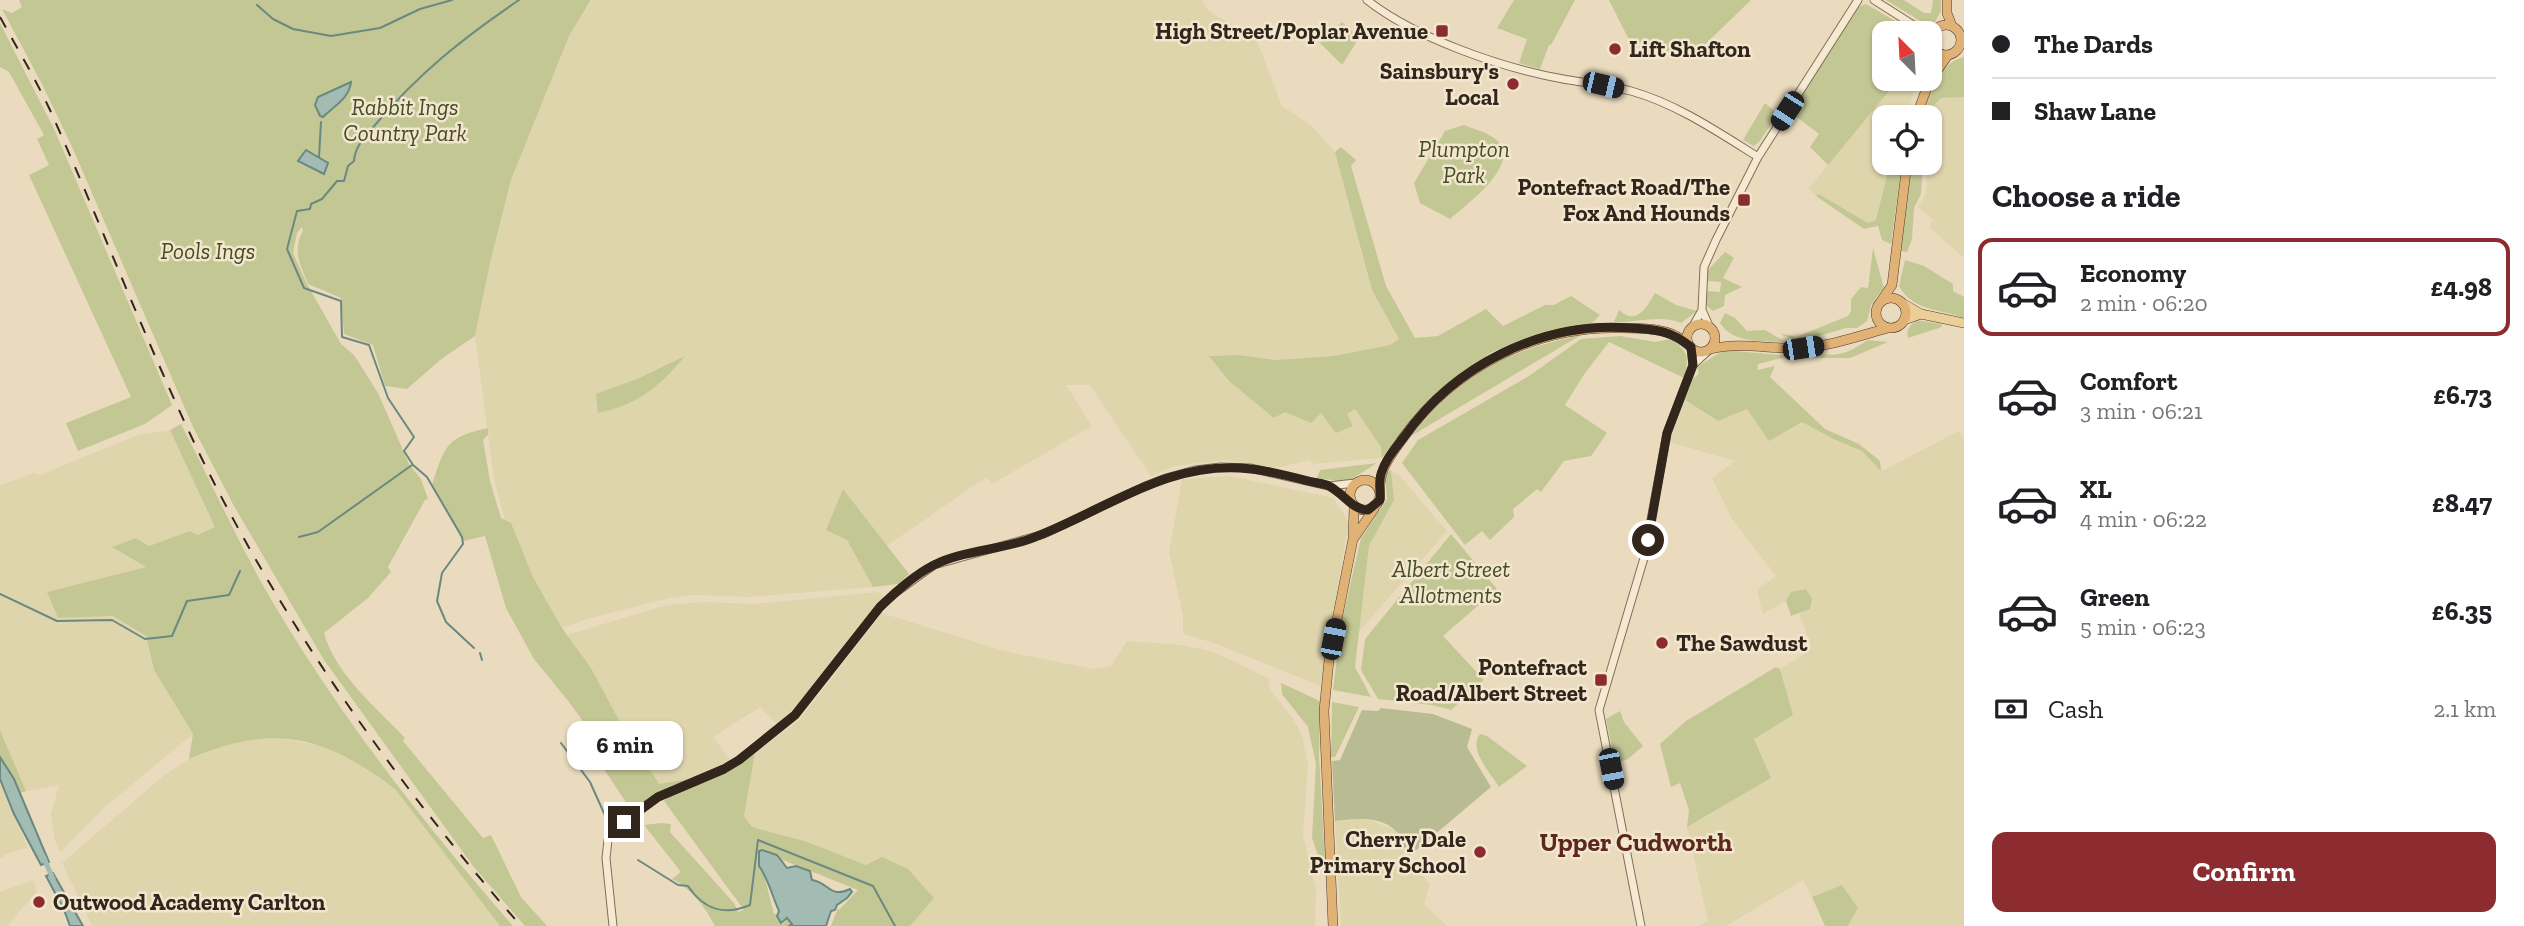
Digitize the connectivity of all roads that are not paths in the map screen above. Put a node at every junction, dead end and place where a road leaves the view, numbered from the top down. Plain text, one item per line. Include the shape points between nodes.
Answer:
1 (1367, 0) edge
2 (1858, 0) edge
3 (1874, 0) edge
4 (1947, 0) edge
5 (1947, 13) junction
6 (1910, 21) edge
7 (1940, 21) edge
8 (1952, 26) junction
9 (1942, 29) edge
10 (1942, 54) edge
11 (1948, 55) junction
12 (1942, 62) edge
13 (1758, 157) junction
14 (1906, 175) edge
15 (1892, 285) junction
16 (1900, 302) junction
17 (1880, 303) junction
18 (1702, 310) junction
19 (1921, 314) junction
20 (1876, 315) junction
21 (1904, 320) junction
22 (1964, 323) edge
23 (1692, 328) junction
24 (1888, 328) junction
25 (1711, 329) junction
26 (1864, 334) junction
27 (1675, 335) junction
28 (1735, 344) junction
29 (1690, 347) junction
30 (1709, 350) junction
31 (1693, 365) junction
32 (1387, 460) junction
33 (1358, 482) junction
34 (1328, 486) junction
35 (1380, 491) junction
36 (1353, 504) junction
37 (1377, 505) junction
38 (1353, 539) junction
39 (613, 926) edge
40 (1333, 926) edge
41 (1641, 926) edge

1 - 13 street via 1405,25 1500,63 1633,92 1661,103
2 - 13 street
3 - 6 street
4 - 5 highway
5 - 7 highway
5 - 8 highway
8 - 9 highway
8 - 11 highway via 1962,42
10 - 11 highway
11 - 12 highway
13 - 18 street via 1708,255
14 - 15 highway
15 - 16 highway
15 - 17 highway
16 - 17 highway via 1888,299
16 - 19 main road
16 - 21 highway
17 - 20 highway
18 - 23 street
18 - 25 street
19 - 21 main road
19 - 22 main road
20 - 24 highway
20 - 26 highway
21 - 24 highway
23 - 25 highway via 1701,324
23 - 27 highway
23 - 29 highway
24 - 26 highway
25 - 28 highway
25 - 30 highway via 1715,338
26 - 28 highway via 1799,348
27 - 29 highway
27 - 32 highway via 1597,328 1557,334 1504,352 1438,397
28 - 30 highway
29 - 30 highway via 1699,352
29 - 31 street
30 - 31 street
31 - 41 street via 1667,433 1644,558 1599,710
32 - 33 highway
32 - 35 highway
33 - 34 street
33 - 35 highway via 1370,481
33 - 36 highway via 1350,492
34 - 36 street
34 - 39 street via 1250,468 1195,470 1143,487 1044,534 934,565 880,607 781,728 724,769 658,797 615,830 608,840 606,858
35 - 37 highway
36 - 37 highway via 1368,510
36 - 38 highway
37 - 38 highway
38 - 40 highway via 1329,660 1324,711

